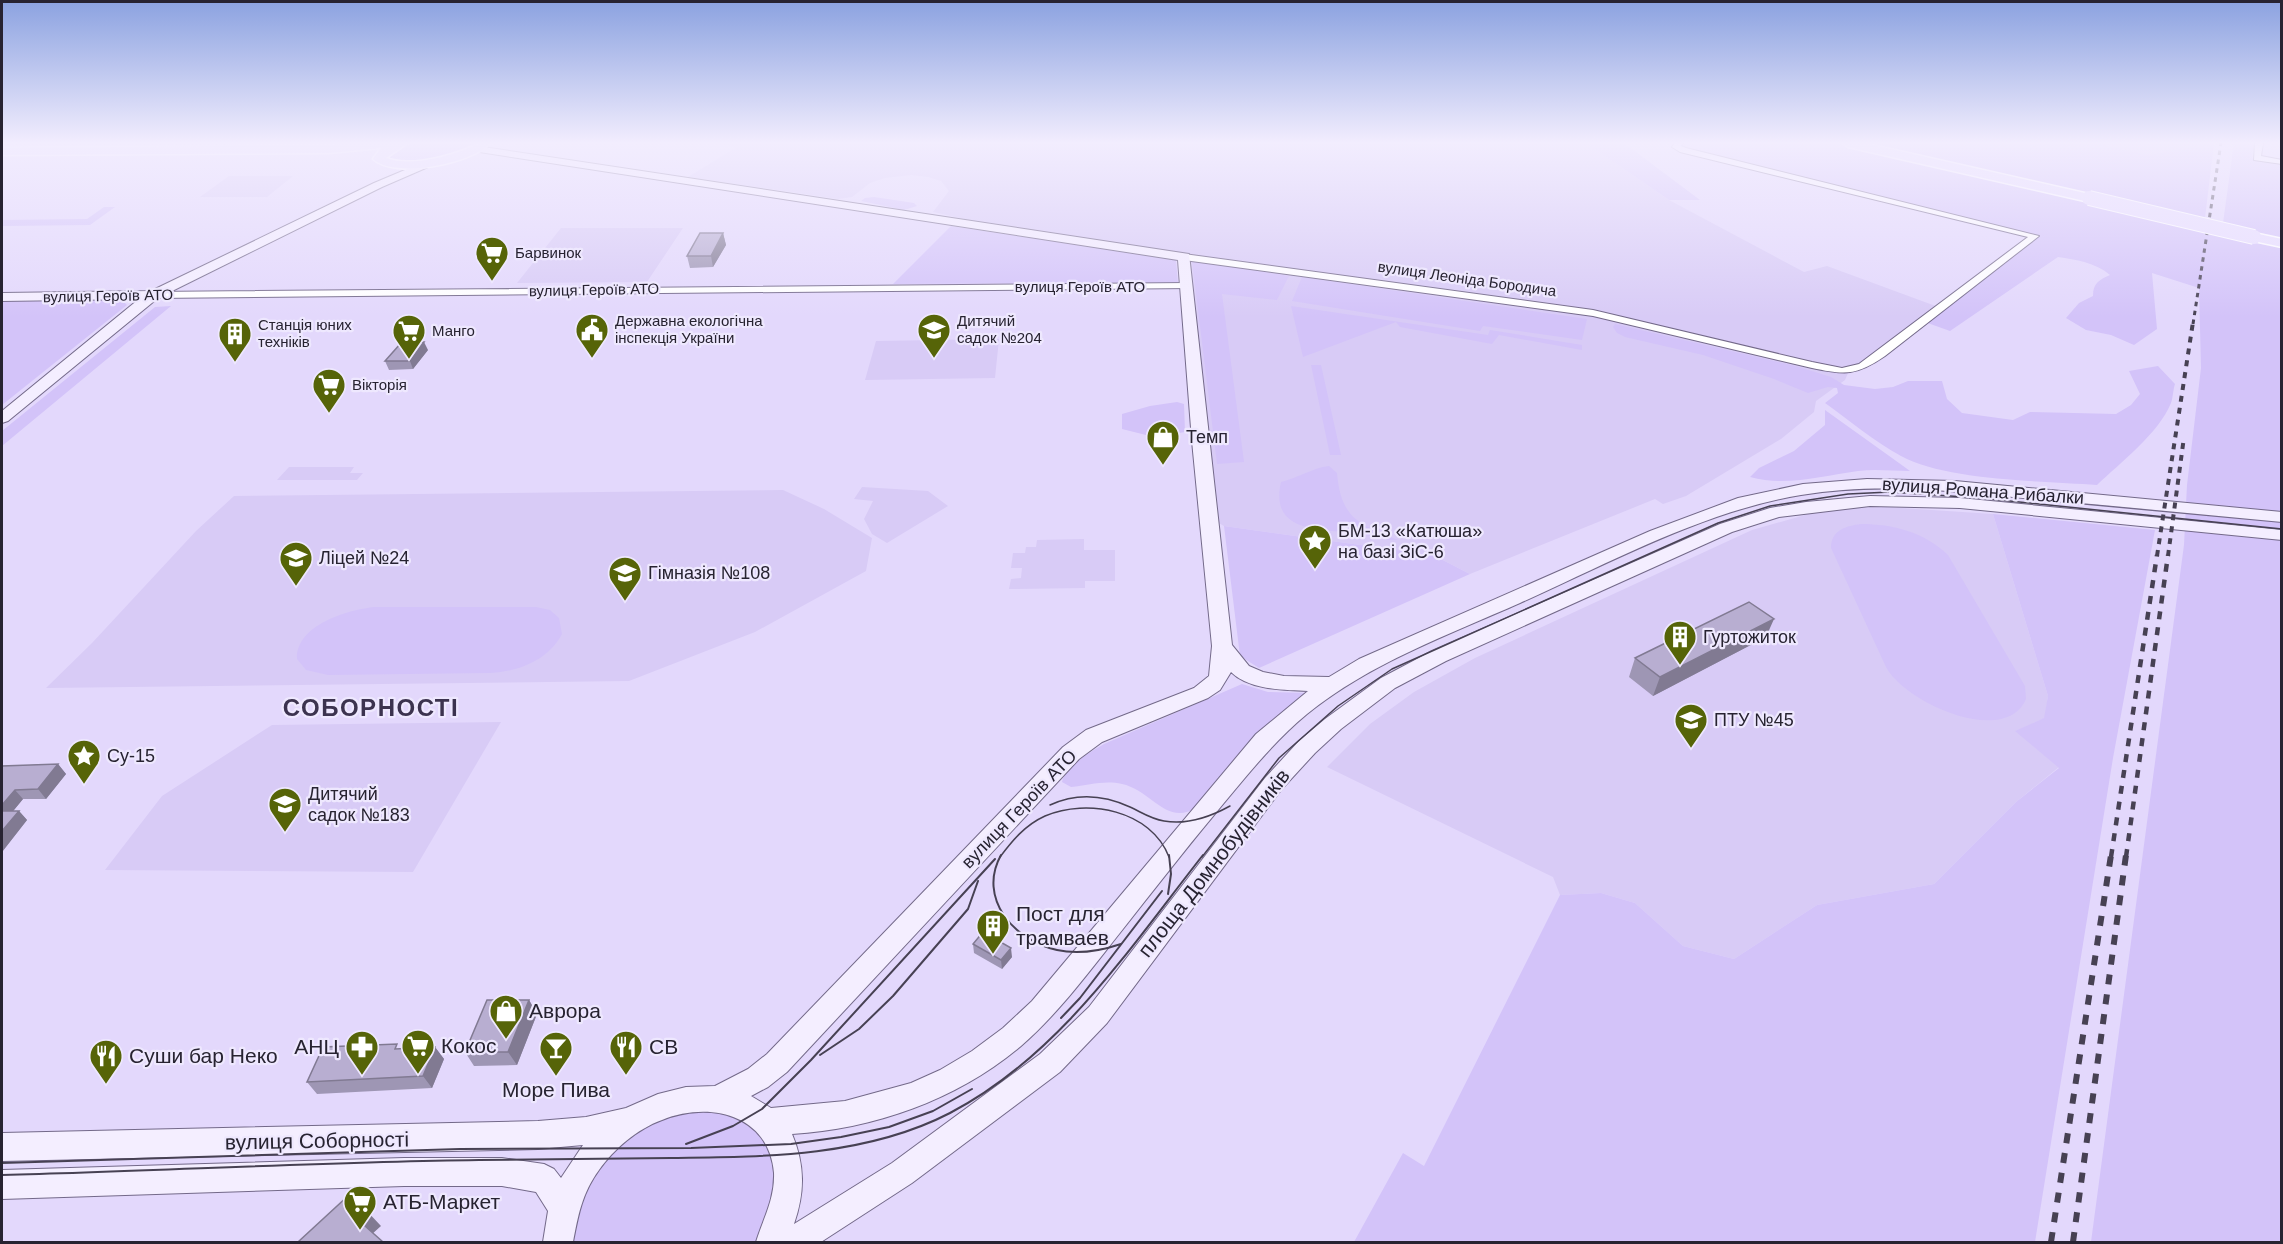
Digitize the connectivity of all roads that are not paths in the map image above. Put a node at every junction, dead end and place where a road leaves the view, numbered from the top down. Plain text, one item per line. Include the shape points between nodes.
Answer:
1 (345, 201) edge
2 (832, 201) edge
3 (1900, 201) edge
4 (2102, 201) edge
5 (2282, 243) edge
6 (1184, 256) junction
7 (1187, 286) junction
8 (153, 295) junction
9 (2, 297) edge
10 (2, 418) edge
11 (2282, 517) edge
12 (1656, 535) joint
13 (2282, 535) edge
14 (1678, 548) joint
15 (1222, 646) junction
16 (1330, 684) junction
17 (717, 1099) junction
18 (631, 1120) junction
19 (768, 1122) junction
20 (2, 1147) edge
21 (2, 1185) edge
22 (563, 1206) junction
23 (558, 1242) edge
24 (771, 1242) edge
25 (795, 1242) edge

1 - 8 main road
2 - 6 main road, вулиця Леоніда Бородича
3 - 6 street, вулиця Леоніда Бородича via 2035,236 1881,354 1849,371 1582,312
4 - 5 main road, bridge
6 - 7 main road, вулиця Героїв АТО
7 - 8 street, вулиця Героїв АТО
7 - 15 main road, вулиця Героїв АТО
8 - 9 main road, вулиця Героїв АТО
8 - 10 main road
11 - 12 main road, вулиця Романа Рибалки via 1999,489 1867,484 1773,495
12 - 16 main road, площа Домнобудівників via 1366,663
13 - 14 main road, вулиця Романа Рибалки via 1996,505 1878,501 1776,512
14 - 25 main road, площа Домнобудівників via 1439,656 1388,683 1333,724 1273,784 1098,1015 1050,1063 903,1173
15 - 16 main road via 1248,674 1293,683
15 - 17 main road, вулиця Героїв АТО via 1222,666 1213,685 1094,736 1071,753 777,1063 758,1078
16 - 19 main road, площа Домнобудівників via 1264,740 1039,1011 973,1067 895,1104 810,1121
17 - 18 main road via 689,1099 660,1106
17 - 19 main road via 745,1106
18 - 20 main road, вулиця Соборності via 586,1131 538,1136
18 - 22 main road via 598,1147 571,1185
19 - 24 main road via 787,1157 790,1179 780,1226
21 - 22 main road, вулиця Соборності via 502,1172 544,1179
22 - 23 main road

